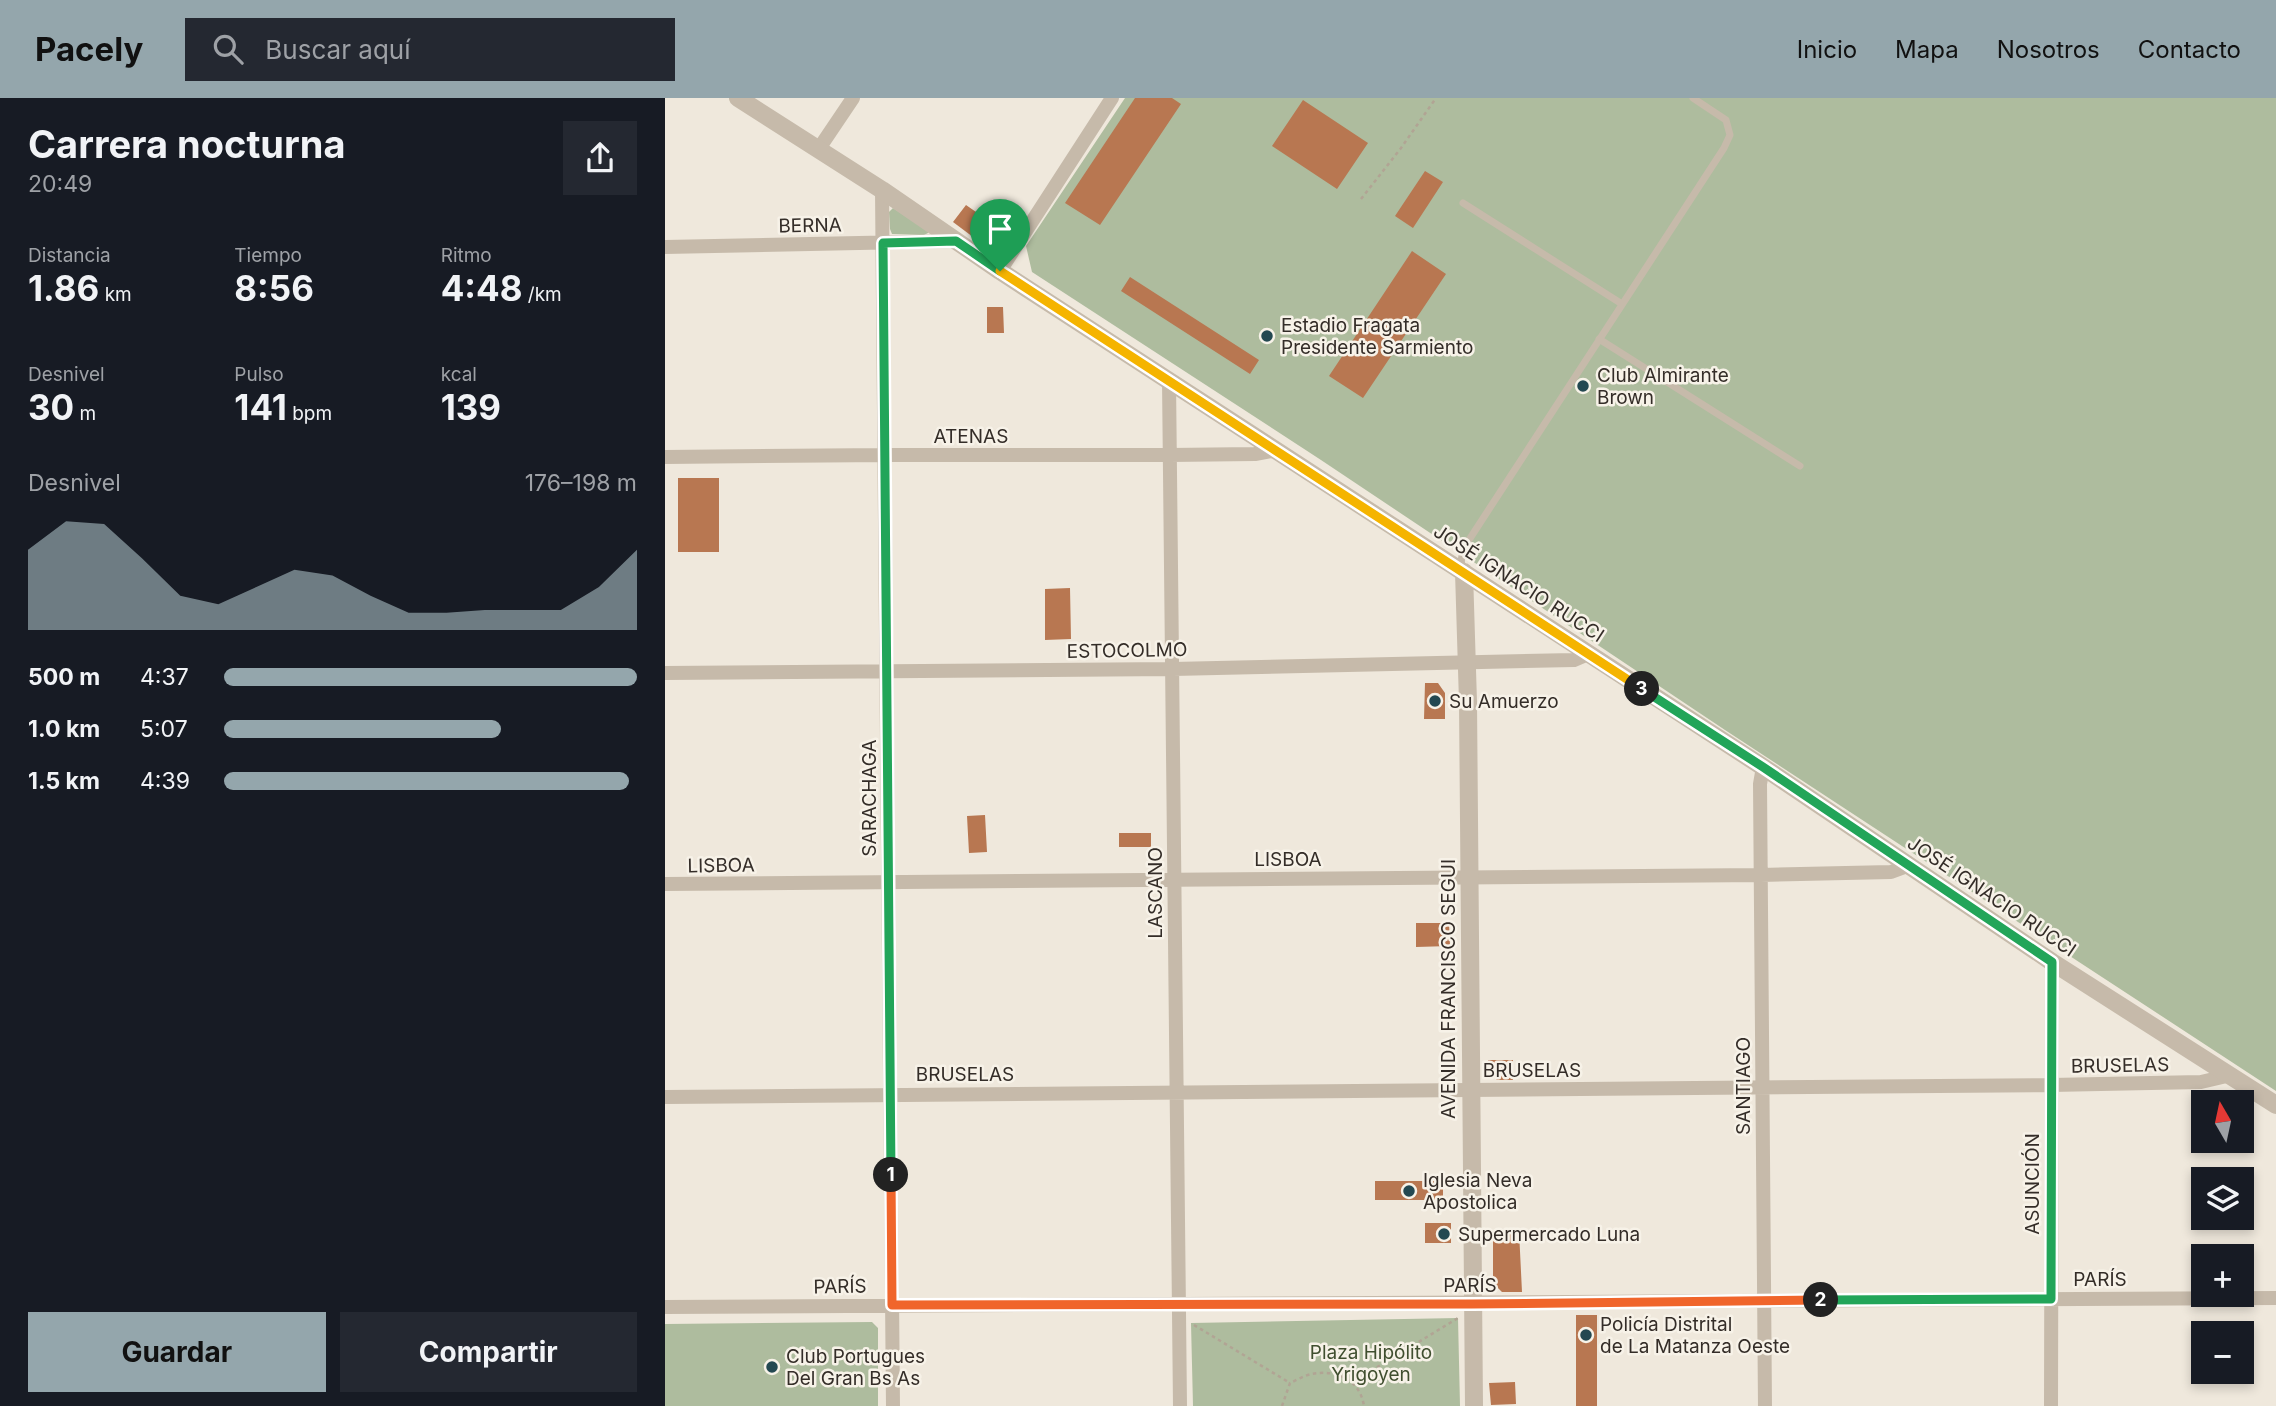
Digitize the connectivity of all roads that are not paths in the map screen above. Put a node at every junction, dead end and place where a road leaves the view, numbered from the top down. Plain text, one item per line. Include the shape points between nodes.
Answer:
1 (738, 98) edge
2 (853, 98) edge
3 (1112, 98) edge
4 (1693, 98) edge
5 (818, 150) junction
6 (882, 190) junction
7 (1464, 203) dead end
8 (956, 241) junction
9 (883, 243) junction
10 (665, 247) edge
11 (1000, 271) junction
12 (1622, 304) junction
13 (1599, 339) junction
14 (1169, 380) junction
15 (1277, 450) junction
16 (885, 455) junction
17 (1170, 455) junction
18 (665, 457) edge
19 (1800, 466) dead end
20 (1464, 572) junction
21 (1588, 654) junction
22 (1467, 662) junction
23 (1173, 668) junction
24 (888, 671) junction
25 (665, 673) edge
26 (1763, 767) junction
27 (1910, 866) junction
28 (1761, 874) junction
29 (1468, 878) junction
30 (1174, 879) junction
31 (889, 882) junction
32 (665, 884) edge
33 (2052, 962) junction
34 (2231, 1075) junction
35 (2051, 1085) junction
36 (1762, 1088) junction
37 (1470, 1089) junction
38 (1175, 1091) junction
39 (891, 1094) junction
40 (665, 1097) edge
41 (2276, 1105) edge
42 (2276, 1298) edge
43 (2051, 1299) junction
44 (1764, 1301) junction
45 (1179, 1303) junction
46 (1472, 1304) junction
47 (892, 1305) junction
48 (665, 1307) edge
49 (893, 1406) edge
50 (1180, 1406) edge
51 (1474, 1406) edge
52 (1765, 1406) edge
53 (2051, 1406) edge

1 - 5 street, JOSÉ IGNACIO RUCCI
2 - 5 street
3 - 11 street
4 - 12 lane via 1726,120 1730,135
5 - 6 street, JOSÉ IGNACIO RUCCI
6 - 8 street, JOSÉ IGNACIO RUCCI
6 - 9 street, SARACHAGA
7 - 12 lane
8 - 9 street, BERNA
8 - 11 street, JOSÉ IGNACIO RUCCI
9 - 10 street, BERNA
9 - 16 street, SARACHAGA
11 - 14 street, JOSÉ IGNACIO RUCCI
12 - 13 lane
13 - 19 lane
13 - 20 lane via 1467,542 1461,561
14 - 15 street, JOSÉ IGNACIO RUCCI
14 - 17 street, LASCANO
15 - 17 street, ATENAS
15 - 20 street, JOSÉ IGNACIO RUCCI
16 - 17 street, ATENAS
16 - 18 street, ATENAS
16 - 24 street, SARACHAGA
17 - 23 street, LASCANO
20 - 21 street, JOSÉ IGNACIO RUCCI
20 - 22 street, AVENIDA FRANCISCO SEGUI
21 - 22 street, ESTOCOLMO via 1574,660
21 - 26 street, JOSÉ IGNACIO RUCCI
22 - 23 street, ESTOCOLMO
22 - 29 street, AVENIDA FRANCISCO SEGUI
23 - 24 street, ESTOCOLMO
23 - 30 street, LASCANO
24 - 25 street, ESTOCOLMO
24 - 31 street, SARACHAGA
26 - 27 street, JOSÉ IGNACIO RUCCI
26 - 28 street, SANTIAGO
27 - 28 street, LISBOA via 1891,873
27 - 33 street, JOSÉ IGNACIO RUCCI
28 - 29 street, LISBOA
28 - 36 street, SANTIAGO
29 - 30 street, LISBOA
29 - 37 street, AVENIDA FRANCISCO SEGUI
30 - 31 street, LISBOA
30 - 38 street, LASCANO
31 - 32 street, LISBOA
31 - 39 street, SARACHAGA
33 - 34 street, JOSÉ IGNACIO RUCCI
33 - 35 street, ASUNCIÓN
34 - 35 street, BRUSELAS via 2201,1082
34 - 41 street, JOSÉ IGNACIO RUCCI
35 - 36 street, BRUSELAS
35 - 43 street, ASUNCIÓN
36 - 37 street, BRUSELAS
36 - 44 street, SANTIAGO
37 - 38 street, BRUSELAS
37 - 46 street, AVENIDA FRANCISCO SEGUI
38 - 39 street, BRUSELAS
38 - 45 street, LASCANO
39 - 40 street, BRUSELAS
39 - 47 street, SARACHAGA
42 - 43 street, PARÍS
43 - 44 street, PARÍS
43 - 53 street, ASUNCIÓN
44 - 46 street, PARÍS
44 - 52 street, SANTIAGO
45 - 46 street, PARÍS
45 - 47 street, PARÍS
45 - 50 street, LASCANO
46 - 51 street, AVENIDA FRANCISCO SEGUI
47 - 48 street, PARÍS
47 - 49 street, SARACHAGA

